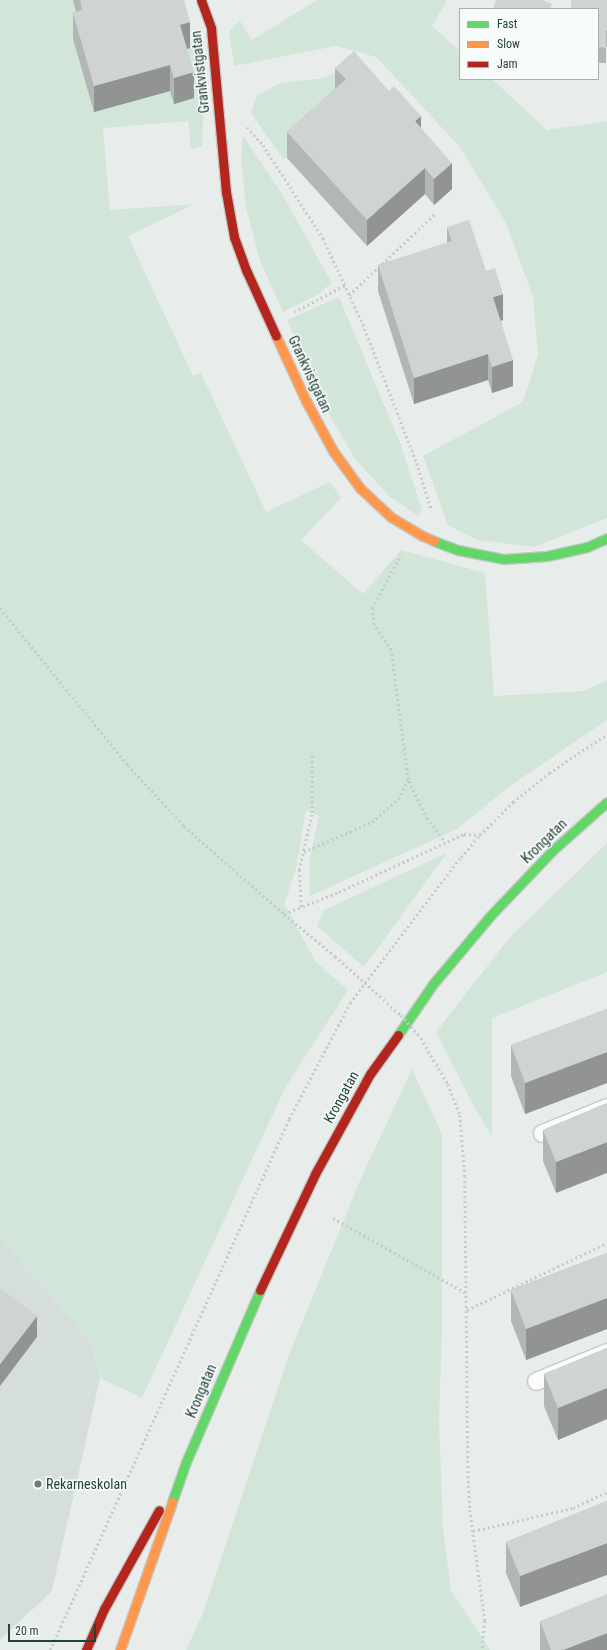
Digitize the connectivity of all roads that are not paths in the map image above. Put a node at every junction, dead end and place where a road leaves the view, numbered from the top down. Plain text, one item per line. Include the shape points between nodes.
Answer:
1 (201, 0) edge
2 (607, 538) edge
3 (607, 802) edge
4 (607, 1107) edge
5 (542, 1133) dead end
6 (607, 1352) edge
7 (536, 1380) dead end
8 (186, 1462) junction
9 (86, 1650) edge
10 (120, 1650) edge

1 - 2 street, Grankvistgatan via 211,28 226,192 234,237 247,272 306,401 333,451 360,488 391,517 414,531 458,550 504,558 547,556 587,547
3 - 8 street, Krongatan via 553,850 490,916 433,984 370,1074 315,1174 250,1312
4 - 5 lane
6 - 7 lane
8 - 9 street, Krongatan via 104,1609
8 - 10 street, Krongatan

